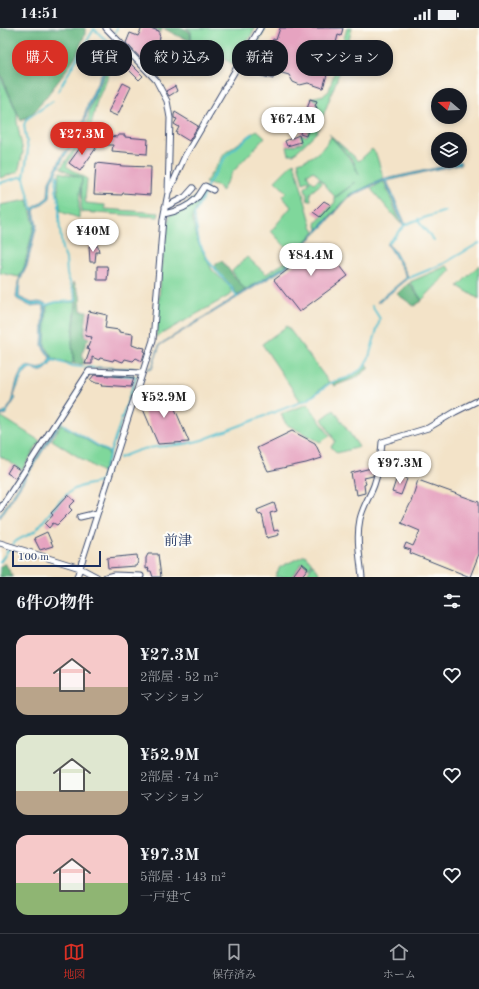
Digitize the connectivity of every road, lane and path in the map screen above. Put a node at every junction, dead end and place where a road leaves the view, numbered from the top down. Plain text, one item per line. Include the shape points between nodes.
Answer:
1 (106, 28) edge
2 (260, 28) edge
3 (193, 188) dead end
4 (213, 190) dead end
5 (168, 193) junction
6 (165, 207) junction
7 (164, 214) junction
8 (142, 372) junction
9 (479, 400) edge
10 (0, 509) edge
11 (96, 513) junction
12 (80, 517) dead end
13 (0, 543) edge
14 (80, 568) junction
15 (141, 576) dead end
16 (77, 577) edge
17 (97, 577) edge
18 (106, 577) edge
19 (362, 577) edge

1 - 5 street via 156,80 167,101 170,118
2 - 5 street via 185,156
3 - 6 street via 184,197
4 - 7 street via 205,186 191,203
5 - 6 street
6 - 7 street
7 - 8 street via 153,340
8 - 10 street via 89,371
8 - 11 street
9 - 19 street via 428,428 382,442 379,469 360,518 358,533
11 - 12 street
11 - 14 street
13 - 14 street
14 - 16 street
14 - 17 street
15 - 18 street

